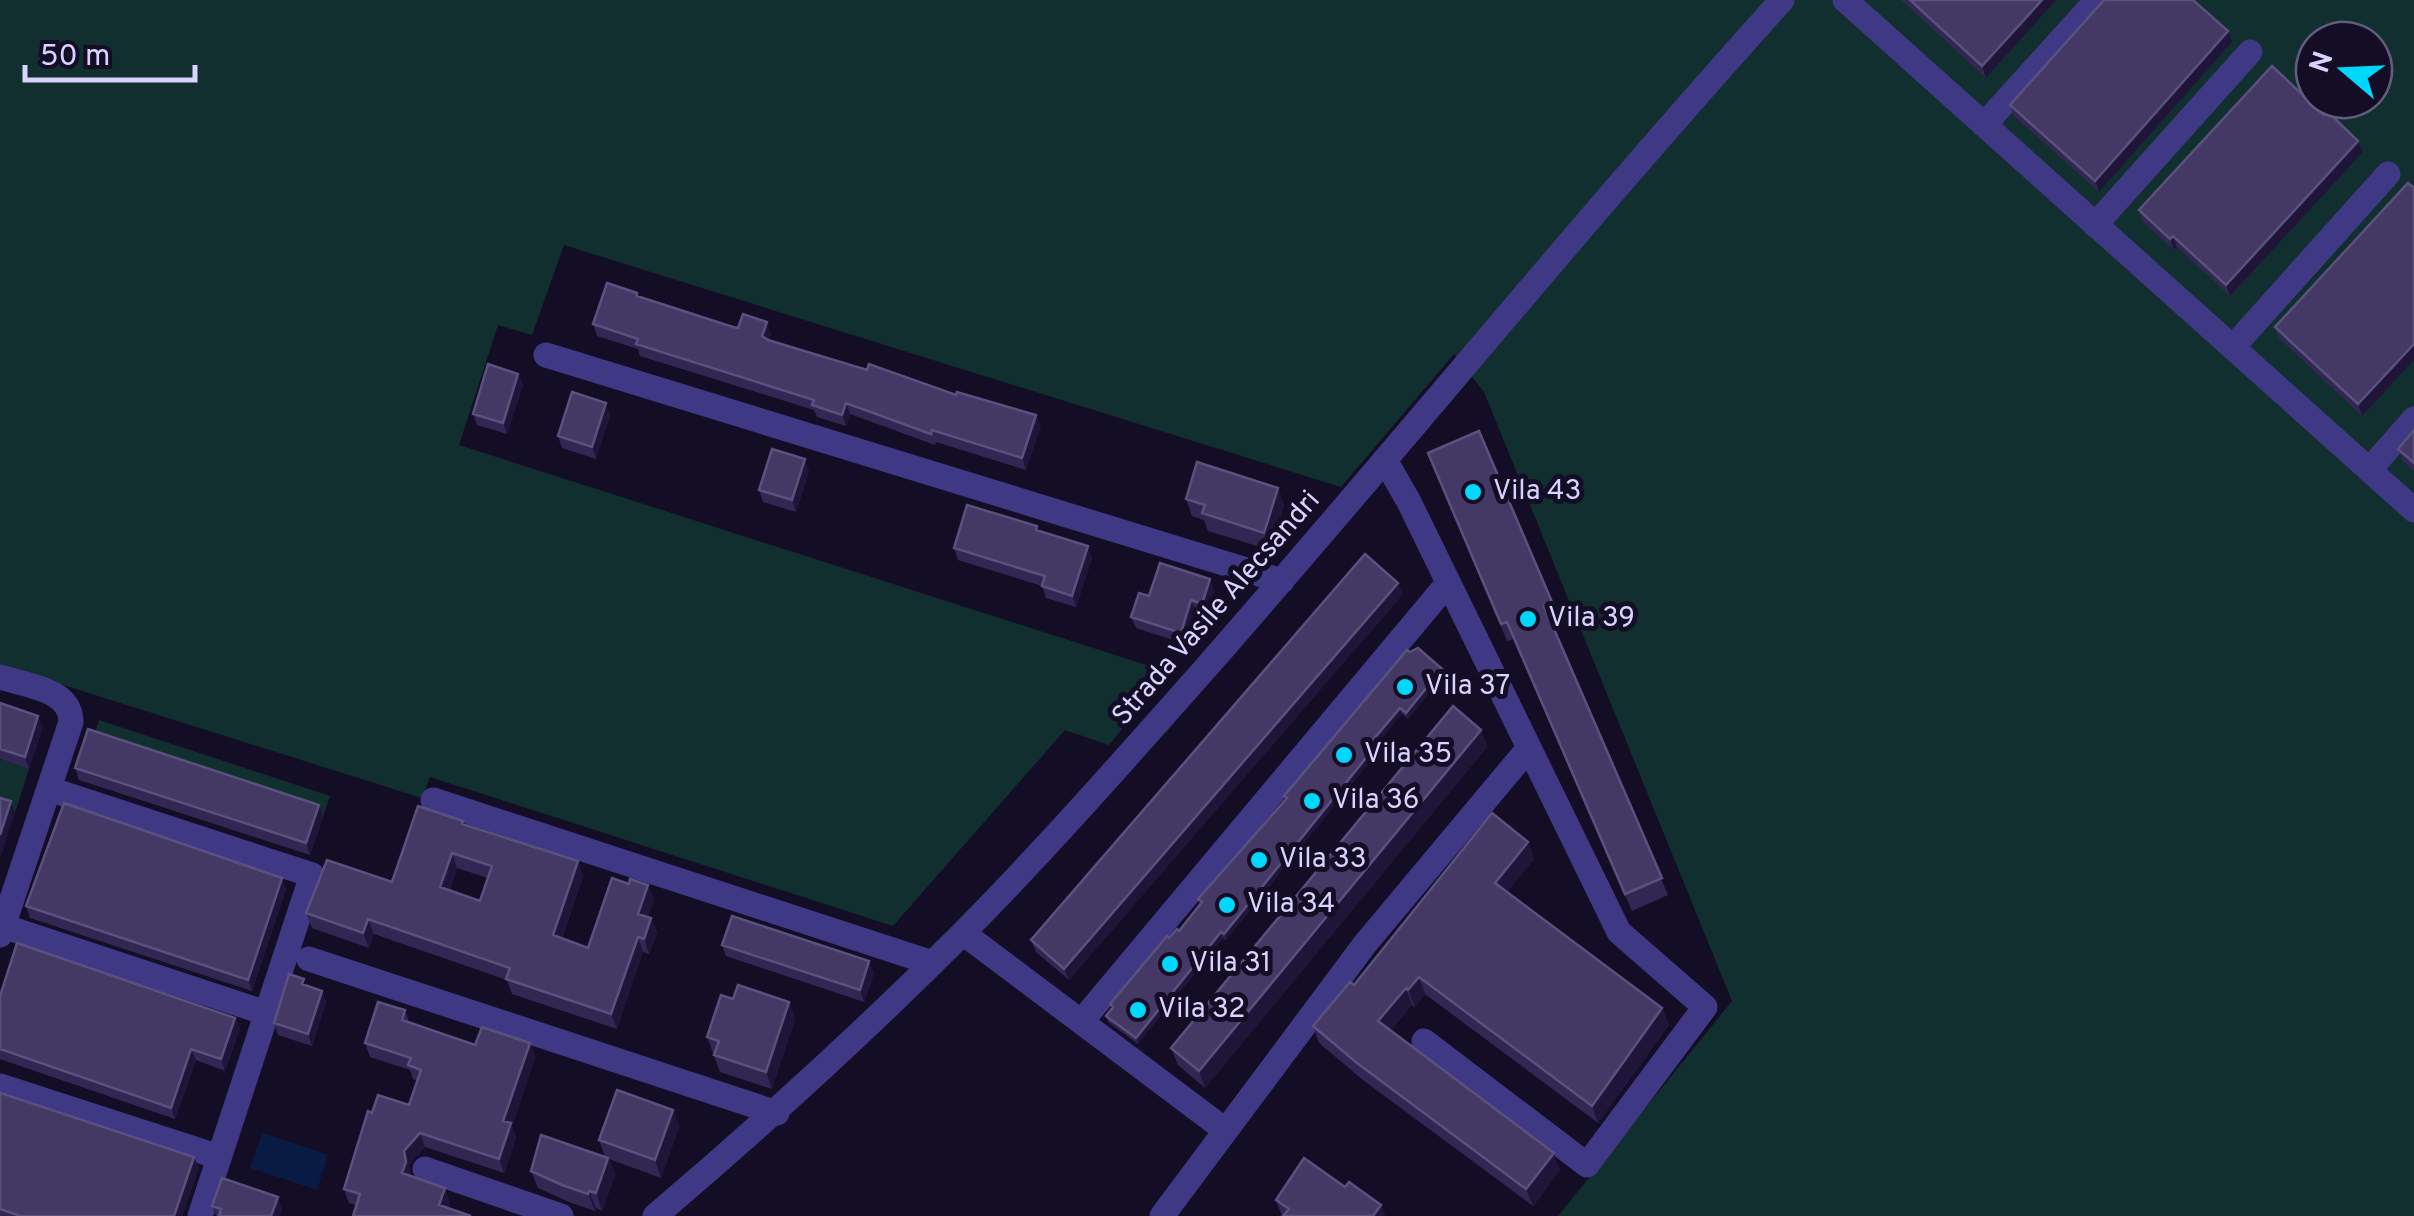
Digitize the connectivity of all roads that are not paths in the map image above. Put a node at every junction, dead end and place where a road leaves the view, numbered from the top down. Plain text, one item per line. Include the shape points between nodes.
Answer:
1 (1782, 0) edge
2 (2097, 0) edge
3 (1846, 1) edge
4 (2250, 52) dead end
5 (1984, 125) junction
6 (2388, 174) dead end
7 (2095, 225) junction
8 (2232, 347) junction
9 (546, 355) dead end
10 (2414, 419) edge
11 (1385, 460) junction
12 (2370, 470) junction
13 (2414, 510) edge
14 (1282, 580) junction
15 (1448, 583) junction
16 (0, 677) edge
17 (1528, 749) junction
18 (49, 790) junction
19 (433, 800) dead end
20 (6, 899) edge
21 (2, 931) edge
22 (962, 934) junction
23 (309, 959) dead end
24 (932, 964) junction
25 (266, 1013) junction
26 (1080, 1022) junction
27 (1424, 1042) dead end
28 (0, 1086) edge
29 (776, 1113) junction
30 (1225, 1130) junction
31 (219, 1157) junction
32 (425, 1170) dead end
33 (200, 1216) edge
34 (560, 1216) edge
35 (655, 1216) edge
36 (1162, 1216) edge

1 - 11 street, Strada Vasile Alecsandri
2 - 5 street
3 - 5 street
4 - 7 street
5 - 7 street
6 - 8 street
7 - 8 street
8 - 12 street
9 - 14 street
10 - 12 street
11 - 14 street, Strada Vasile Alecsandri
11 - 15 street
12 - 13 street
14 - 22 street, Strada Vasile Alecsandri
15 - 17 street
15 - 26 street
16 - 18 street via 68,702 71,722
17 - 27 street via 1619,932 1705,1007 1587,1164
17 - 30 street via 1365,944
18 - 20 street
18 - 25 street via 312,874
19 - 24 street
20 - 21 street
21 - 25 street
22 - 24 street, Strada Vasile Alecsandri
22 - 26 street
23 - 29 street
24 - 29 street, Strada Vasile Alecsandri
25 - 31 street
26 - 30 street
28 - 31 street
29 - 35 street, Strada Vasile Alecsandri
30 - 36 street
31 - 33 street
32 - 34 street

